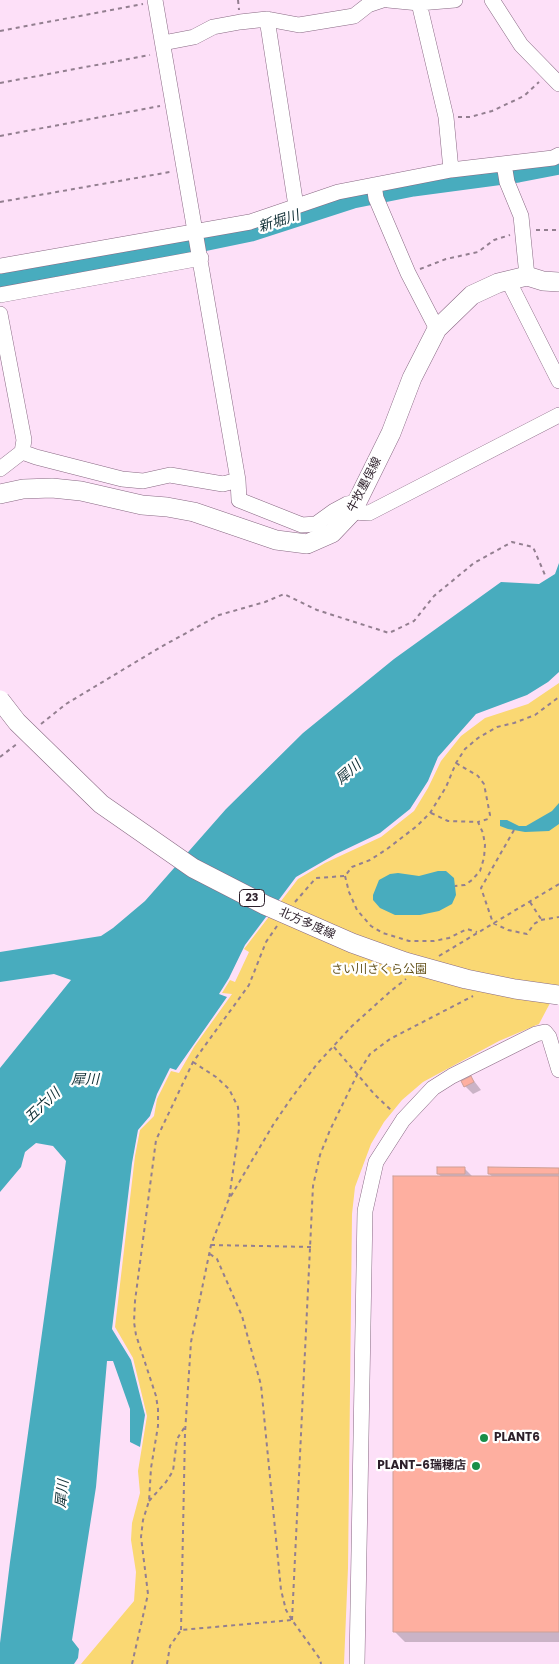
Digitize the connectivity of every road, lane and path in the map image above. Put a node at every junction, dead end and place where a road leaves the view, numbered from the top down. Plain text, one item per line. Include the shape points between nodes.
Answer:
1 (383, 0) edge
2 (388, 0) edge
3 (455, 0) edge
4 (492, 0) edge
5 (155, 1) edge
6 (419, 3) junction
7 (267, 19) junction
8 (0, 31) edge
9 (164, 47) junction
10 (548, 72) junction
11 (0, 83) edge
12 (559, 84) edge
13 (173, 104) junction
14 (446, 117) junction
15 (0, 136) edge
16 (559, 155) edge
17 (185, 169) junction
18 (451, 170) junction
19 (505, 171) junction
20 (375, 191) junction
21 (0, 202) edge
22 (296, 206) junction
23 (523, 230) junction
24 (559, 230) edge
25 (198, 243) junction
26 (0, 266) edge
27 (408, 273) junction
28 (527, 276) junction
29 (508, 280) junction
30 (559, 282) edge
31 (0, 295) edge
32 (0, 314) edge
33 (437, 329) junction
34 (559, 381) edge
35 (559, 415) edge
36 (22, 452) junction
37 (0, 469) edge
38 (238, 480) junction
39 (0, 494) edge
40 (355, 507) junction
41 (545, 575) dead end
42 (559, 697) edge
43 (0, 700) edge
44 (37, 727) dead end
45 (22, 739) dead end
46 (0, 757) edge
47 (456, 763) junction
48 (430, 813) junction
49 (478, 822) junction
50 (514, 830) dead end
51 (345, 876) junction
52 (559, 884) edge
53 (455, 886) dead end
54 (530, 902) junction
55 (291, 906) dead end
56 (559, 917) edge
57 (541, 920) junction
58 (281, 921) dead end
59 (493, 923) junction
60 (478, 932) junction
61 (436, 959) dead end
62 (406, 980) dead end
63 (475, 995) dead end
64 (559, 995) edge
65 (334, 1047) junction
66 (193, 1062) junction
67 (559, 1070) edge
68 (357, 1075) junction
69 (402, 1120) junction
70 (228, 1201) junction
71 (211, 1245) junction
72 (311, 1247) junction
73 (209, 1254) junction
74 (186, 1425) junction
75 (149, 1501) junction
76 (292, 1620) junction
77 (181, 1630) junction
78 (132, 1664) edge
79 (167, 1664) edge
80 (321, 1664) edge
81 (357, 1664) edge

1 - 7 street via 368,5 354,16 299,25
2 - 6 street
3 - 6 street
4 - 10 street via 521,45
5 - 8 path
5 - 9 street
6 - 14 street
7 - 9 street via 213,27 194,38
7 - 22 street
9 - 11 path
9 - 13 street
10 - 12 street
10 - 14 path via 524,96 492,111 470,117
13 - 15 path
13 - 17 street
14 - 18 street
16 - 19 street
17 - 21 path
17 - 25 street
18 - 19 street
18 - 20 street
19 - 23 street
20 - 22 street via 338,192
20 - 27 street
22 - 25 street
23 - 24 path
23 - 27 path via 494,240 478,252
23 - 28 street
25 - 26 street
25 - 31 street
25 - 38 street
27 - 33 street
28 - 29 main road, 牛牧墨俣線
28 - 30 main road, 牛牧墨俣線
29 - 33 main road, 牛牧墨俣線 via 472,296
29 - 34 street
32 - 36 street via 24,440
33 - 40 main road, 牛牧墨俣線
35 - 40 street via 369,513
36 - 37 street
36 - 38 street via 122,479 143,481 170,475 223,484
38 - 40 street via 239,500 302,525 316,524 347,504
39 - 40 main road, 牛牧墨俣線 via 42,488 81,491 142,505 194,512 276,540 299,544 307,544 332,533
41 - 44 path via 533,546 512,542 474,563 434,596 414,621 389,633 317,610 284,594 219,615 66,704
42 - 47 path via 535,715 497,727 478,738
43 - 64 main road, 北方多度線 / 23, bridge via 17,722 101,804 193,868 324,932 405,962 466,979
45 - 46 path
47 - 48 path
47 - 49 path via 478,776 484,784 490,815
48 - 49 path via 448,821
48 - 51 path via 387,850 352,867
49 - 53 path via 485,845 480,871 465,885
50 - 59 path via 481,888
51 - 55 path via 316,878
51 - 60 path via 362,918 383,933 410,941 434,941 467,929
52 - 54 path
54 - 57 path
54 - 59 path
56 - 57 path
57 - 59 path via 527,934
58 - 66 path via 266,942 249,984
59 - 60 path
60 - 61 path
62 - 65 path via 352,1026
63 - 68 path via 390,1039 370,1054
65 - 68 path
65 - 70 path via 290,1100
66 - 70 path via 229,1089 238,1107 239,1130
66 - 75 path via 156,1140 135,1301 136,1335 158,1409
67 - 69 street via 549,1037 545,1032 536,1034 433,1088
68 - 69 path
68 - 72 path via 320,1155 313,1186
69 - 81 street via 376,1162 365,1211
70 - 71 path
71 - 72 path
71 - 73 path
72 - 76 path
73 - 74 path via 191,1342
73 - 76 path via 217,1259 242,1316 261,1385 282,1590 286,1610
74 - 75 path via 176,1439 173,1470
74 - 77 path
75 - 78 path via 141,1537 148,1594
76 - 77 path
76 - 80 path
77 - 79 path via 170,1646

